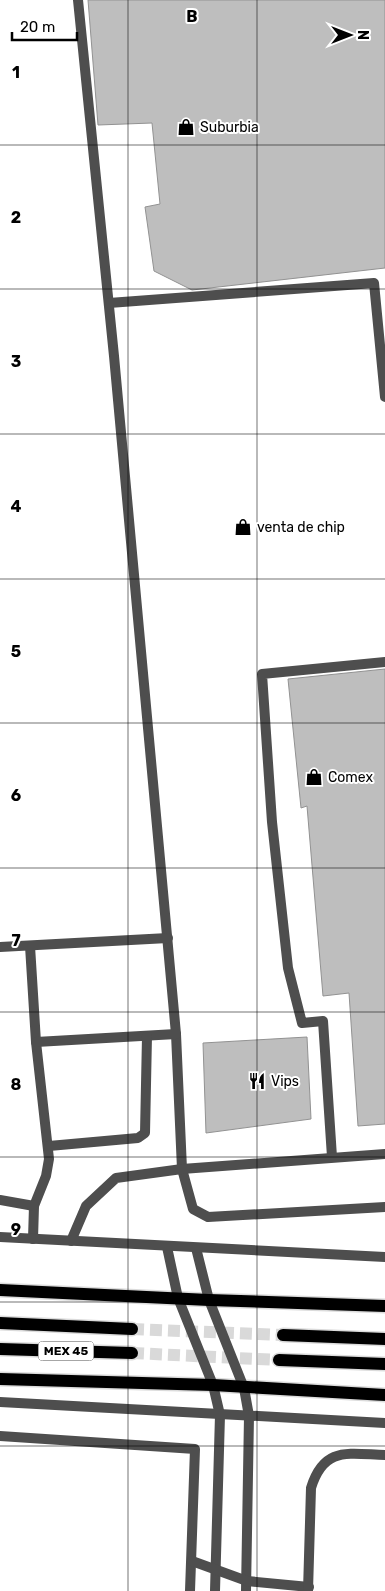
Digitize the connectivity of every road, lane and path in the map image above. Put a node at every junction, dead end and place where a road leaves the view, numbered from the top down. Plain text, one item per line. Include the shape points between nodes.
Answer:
1 (78, 0) edge
2 (109, 303) junction
3 (385, 397) edge
4 (385, 662) edge
5 (168, 938) junction
6 (30, 946) junction
7 (0, 947) edge
8 (176, 1034) junction
9 (147, 1036) junction
10 (36, 1042) junction
11 (49, 1146) junction
12 (385, 1154) edge
13 (332, 1157) junction
14 (182, 1169) junction
15 (0, 1200) edge
16 (34, 1206) junction
17 (385, 1207) edge
18 (0, 1237) edge
19 (33, 1239) junction
20 (71, 1241) junction
21 (167, 1247) junction
22 (196, 1248) junction
23 (385, 1257) edge
24 (0, 1290) edge
25 (178, 1298) junction
26 (209, 1300) junction
27 (385, 1306) edge
28 (0, 1323) edge
29 (132, 1329) tunnel mouth
30 (283, 1335) tunnel mouth
31 (385, 1339) edge
32 (0, 1349) edge
33 (132, 1352) tunnel mouth
34 (279, 1360) tunnel mouth
35 (385, 1364) edge
36 (0, 1379) edge
37 (213, 1385) junction
38 (244, 1388) junction
39 (385, 1395) edge
40 (0, 1402) edge
41 (220, 1415) junction
42 (249, 1416) junction
43 (385, 1423) edge
44 (0, 1436) edge
45 (385, 1455) edge
46 (192, 1561) junction
47 (216, 1569) junction
48 (246, 1586) edge
49 (308, 1589) edge
50 (190, 1591) edge
51 (215, 1591) edge

1 - 2 street
2 - 3 street via 374,283
2 - 5 street
4 - 13 street via 262,674 272,822 288,968 302,1023 323,1021
5 - 6 street
5 - 8 street
6 - 7 street
6 - 10 street
8 - 9 street
8 - 14 street
9 - 10 street
9 - 11 street via 144,1133 138,1138
10 - 11 street
11 - 16 street via 46,1176
12 - 13 street
13 - 14 street
14 - 17 street via 193,1209 208,1217
14 - 20 street via 116,1178 86,1206
15 - 16 street
16 - 19 street
18 - 19 street
19 - 20 street
20 - 21 street
21 - 22 street
21 - 25 street
22 - 23 street
22 - 26 street
24 - 25 main road
25 - 26 main road
25 - 37 street
26 - 27 main road
26 - 38 street
28 - 29 main road, MEX 45
30 - 31 main road
32 - 33 main road, MEX 45
34 - 35 main road
36 - 37 main road
37 - 38 main road
37 - 41 street
38 - 39 main road
38 - 42 street
40 - 41 street
41 - 42 street
41 - 47 street
42 - 43 street
42 - 48 street
44 - 46 street via 195,1449
45 - 49 street via 343,1453 332,1456 316,1473 311,1488
46 - 47 street
46 - 50 street
47 - 48 street
47 - 51 street
48 - 49 street

